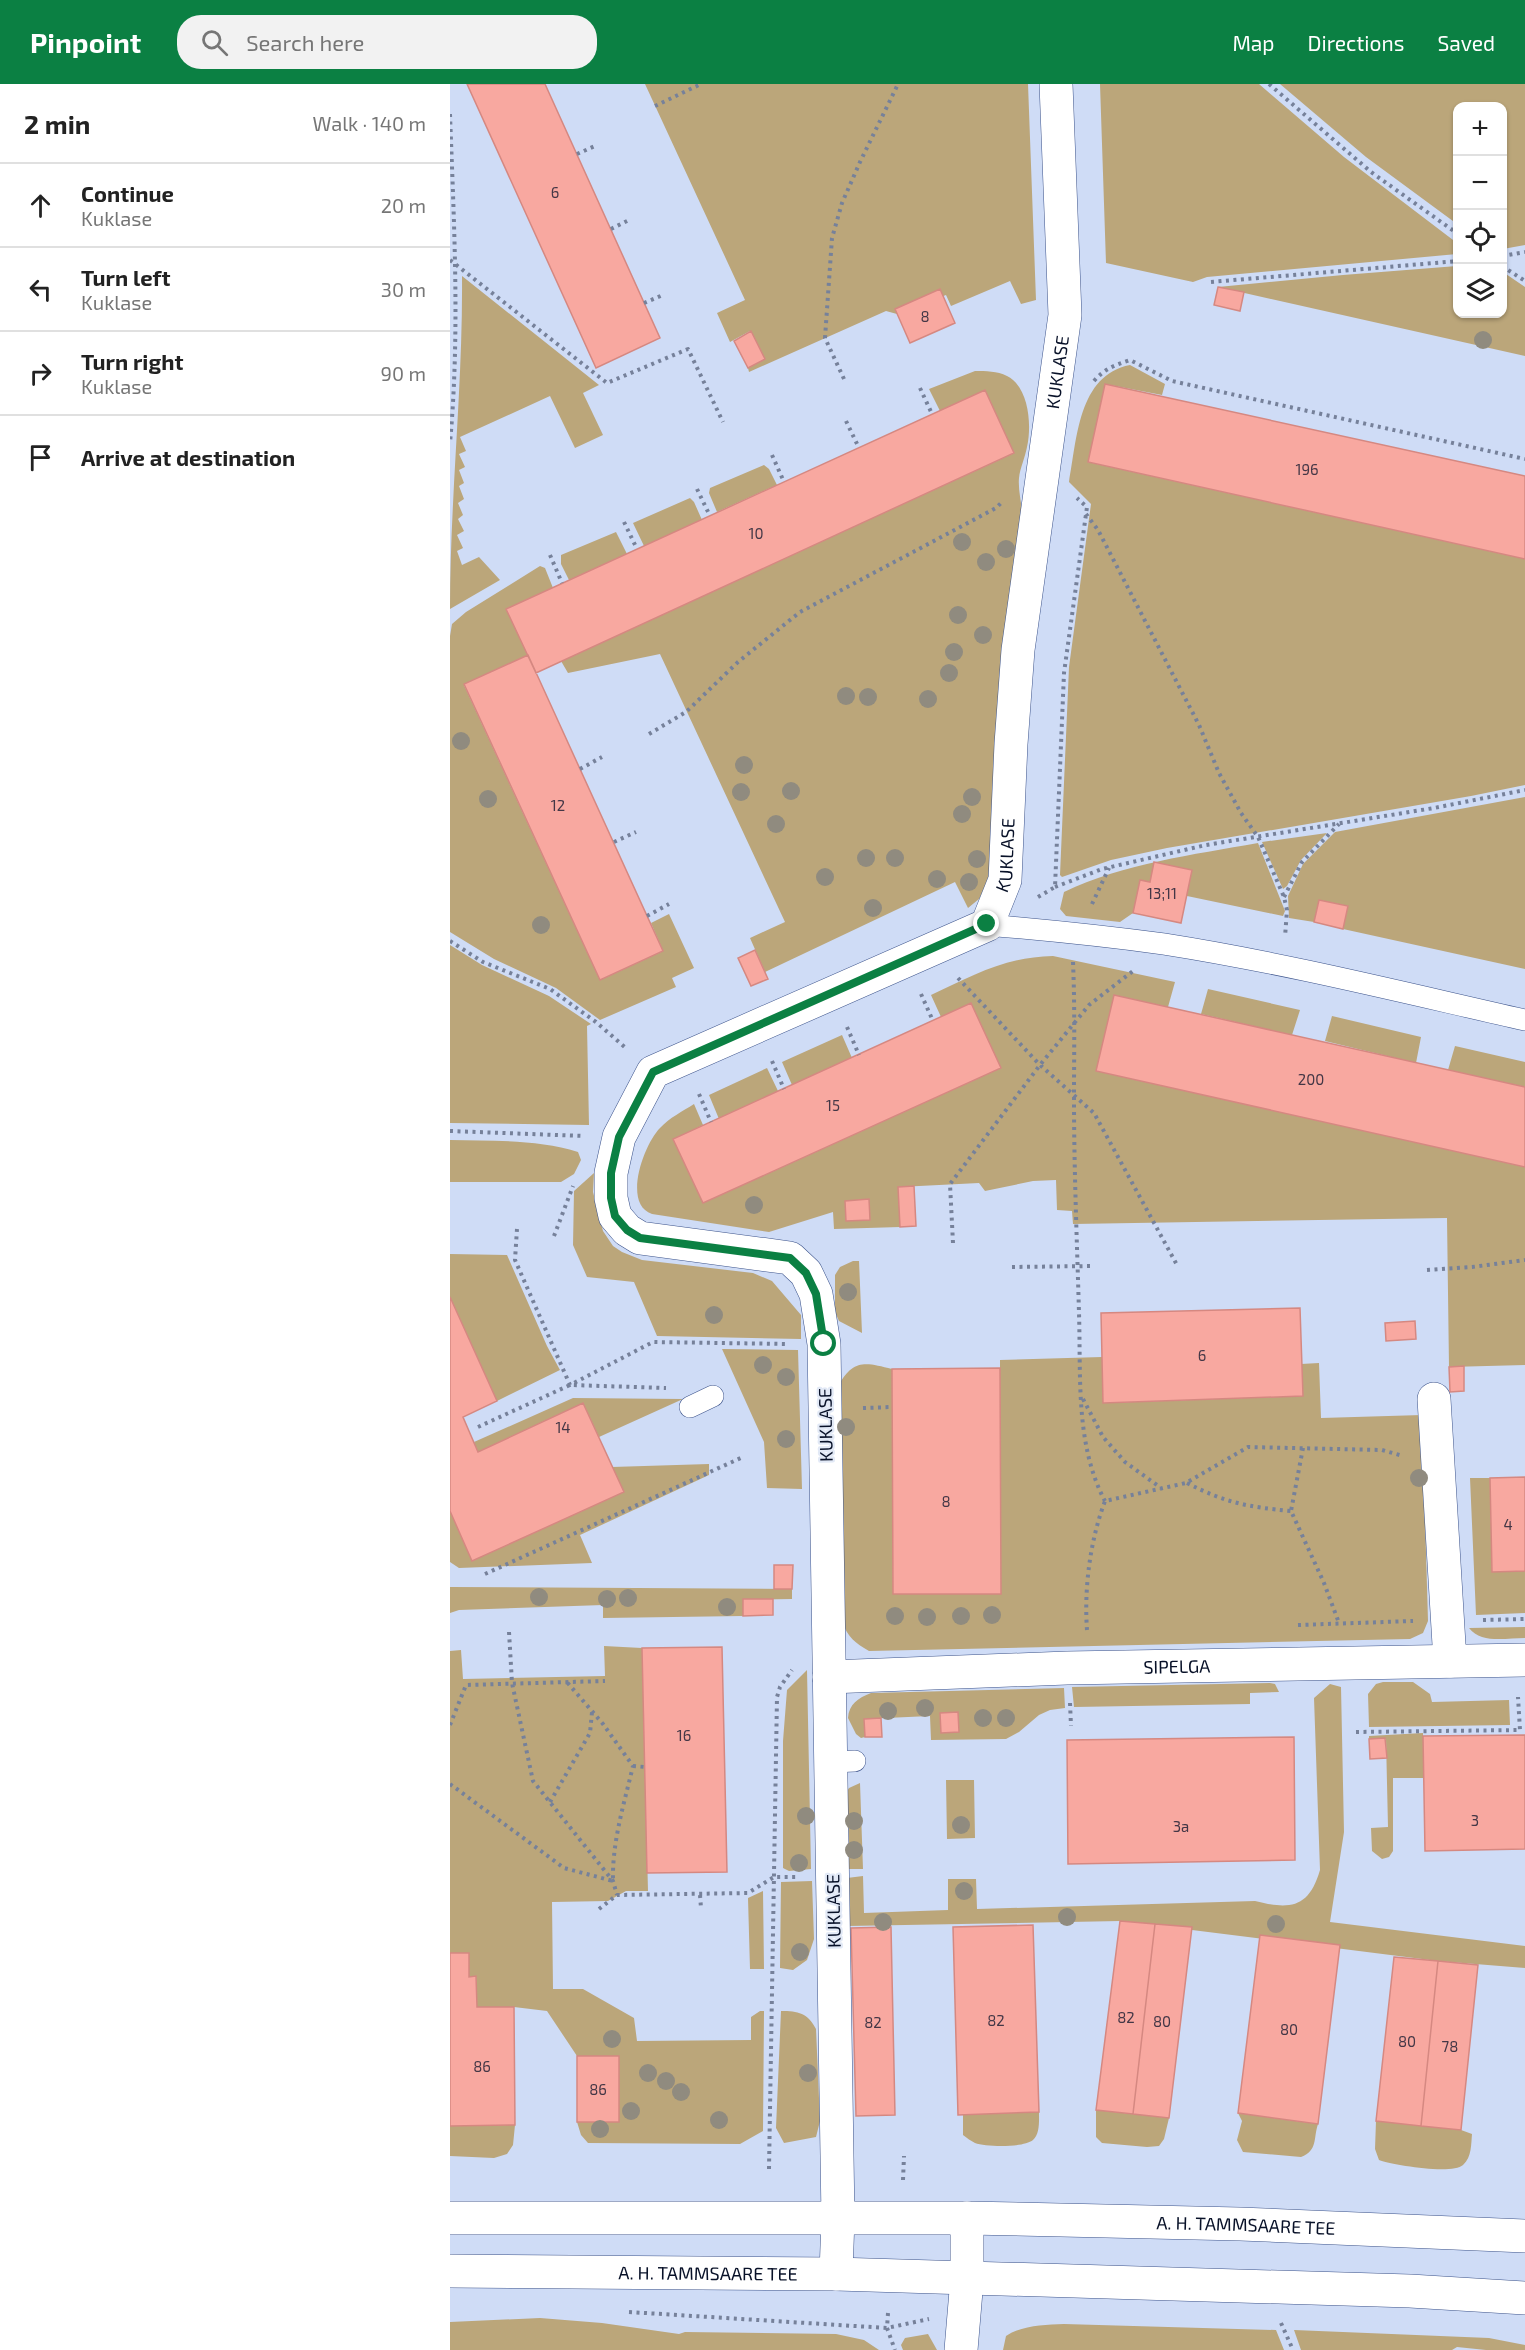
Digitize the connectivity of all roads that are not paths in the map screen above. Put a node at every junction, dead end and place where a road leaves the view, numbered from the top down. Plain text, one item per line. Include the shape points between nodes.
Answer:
1 (1056, 84) edge
2 (987, 924) junction
3 (1525, 1020) edge
4 (713, 1396) dead end
5 (1434, 1399) dead end
6 (690, 1407) dead end
7 (1525, 1660) edge
8 (1450, 1661) junction
9 (829, 1677) junction
10 (450, 2218) edge
11 (838, 2218) junction
12 (967, 2218) junction
13 (1525, 2236) edge
14 (450, 2271) edge
15 (836, 2274) junction
16 (967, 2279) junction
17 (1525, 2298) edge
18 (961, 2350) edge

1 - 2 street, KUKLASE via 1065,315 1018,650 1005,880
2 - 3 lane via 1166,945 1282,966
2 - 9 street, KUKLASE via 653,1072 619,1137 611,1173 615,1216 640,1238 790,1258 806,1273 816,1294 824,1344
4 - 6 lane
5 - 8 street
7 - 8 street, SIPELGA
8 - 9 street, SIPELGA via 1079,1667
9 - 11 street, KUKLASE via 843,1762
10 - 11 street, A. H. TAMMSAARE TEE
11 - 12 street, A. H. TAMMSAARE TEE
11 - 15 street, KUKLASE
12 - 13 street, A. H. TAMMSAARE TEE
12 - 16 street
14 - 15 street, A. H. TAMMSAARE TEE
15 - 16 street, A. H. TAMMSAARE TEE
16 - 17 street, A. H. TAMMSAARE TEE via 1410,2291
16 - 18 street

